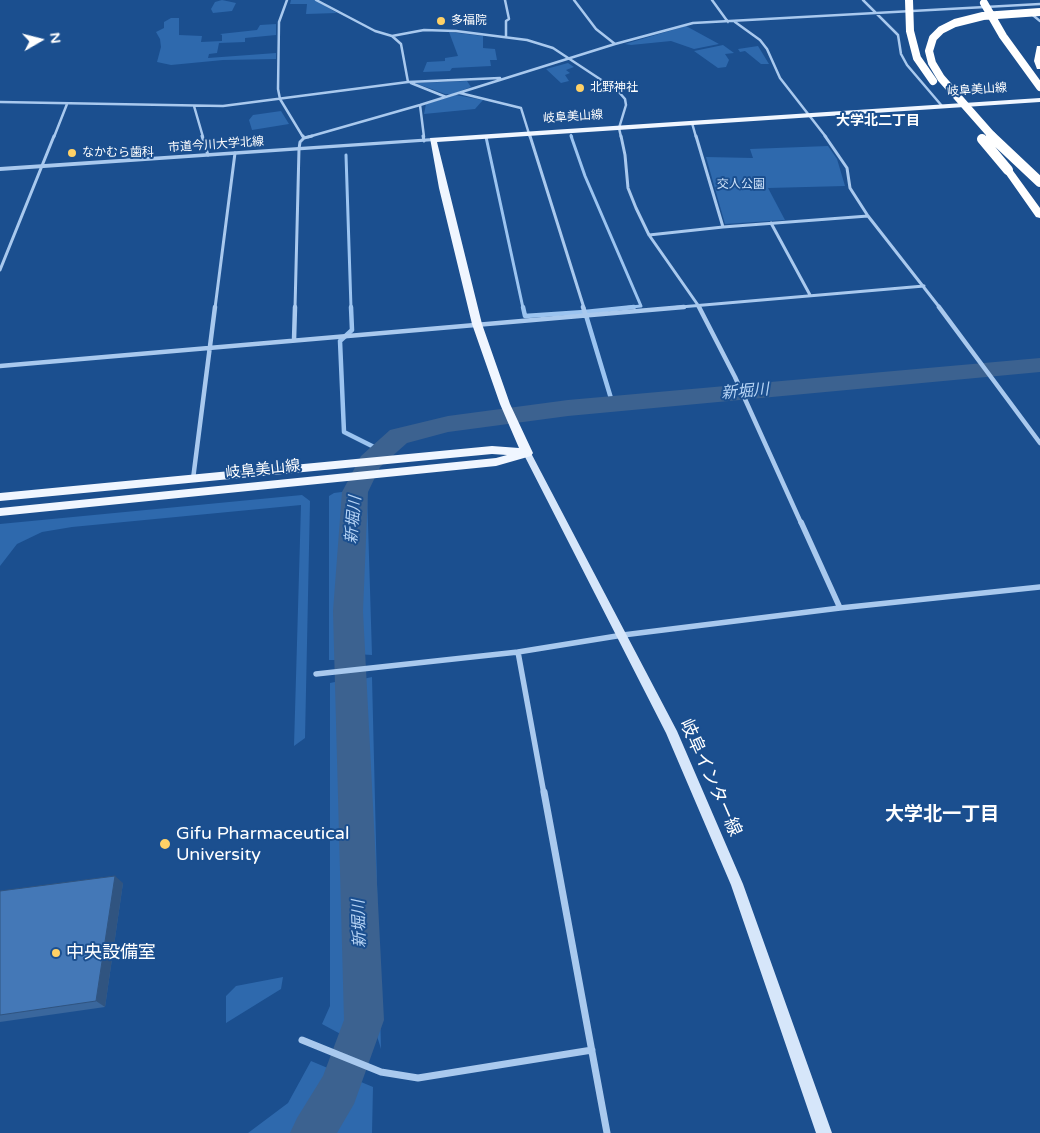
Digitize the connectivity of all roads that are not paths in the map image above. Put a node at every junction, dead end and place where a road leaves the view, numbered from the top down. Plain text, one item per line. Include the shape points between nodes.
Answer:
1 (287, 0) edge
2 (316, 0) edge
3 (504, 0) edge
4 (574, 0) edge
5 (712, 0) edge
6 (863, 0) edge
7 (909, 0) edge
8 (983, 0) edge
9 (1013, 0) edge
10 (1040, 4) edge
11 (1019, 5) junction
12 (1040, 12) edge
13 (876, 13) junction
14 (734, 21) junction
15 (1040, 21) edge
16 (728, 22) junction
17 (392, 36) junction
18 (506, 37) junction
19 (615, 44) junction
20 (1040, 48) edge
21 (570, 59) junction
22 (1040, 67) edge
23 (508, 78) junction
24 (408, 82) junction
25 (1040, 87) edge
26 (459, 93) junction
27 (446, 97) junction
28 (280, 98) junction
29 (1040, 100) edge
30 (0, 102) edge
31 (67, 104) junction
32 (420, 105) junction
33 (194, 106) junction
34 (942, 106) junction
35 (809, 116) junction
36 (692, 123) junction
37 (619, 128) junction
38 (528, 134) junction
39 (304, 138) junction
40 (429, 141) junction
41 (298, 149) junction
42 (235, 154) junction
43 (208, 155) junction
44 (42, 166) junction
45 (0, 168) edge
46 (1040, 182) edge
47 (1040, 215) edge
48 (868, 216) junction
49 (770, 223) junction
50 (723, 227) junction
51 (649, 235) junction
52 (0, 270) edge
53 (924, 286) junction
54 (810, 295) junction
55 (698, 305) junction
56 (586, 316) junction
57 (477, 324) junction
58 (294, 340) junction
59 (210, 347) junction
60 (0, 366) edge
61 (1040, 443) edge
62 (527, 452) junction
63 (193, 479) junction
64 (0, 497) edge
65 (0, 512) edge
66 (1040, 587) edge
67 (840, 608) junction
68 (623, 635) junction
69 (518, 652) junction
70 (316, 674) dead end
71 (302, 1040) dead end
72 (592, 1050) junction
73 (607, 1133) edge
74 (824, 1133) edge

1 - 28 street via 279,22 277,77
2 - 17 street via 375,31
3 - 18 street via 509,19 506,21
4 - 19 street via 596,29
5 - 16 street
6 - 13 street
7 - 47 highway, bridge via 910,31 917,58 1008,170
8 - 25 highway, bridge via 1003,36
9 - 11 street
10 - 11 street
11 - 13 street
11 - 15 street
12 - 46 highway, bridge via 983,16 955,23 933,38 929,51 941,78 998,143
13 - 14 street
13 - 34 street via 898,35 901,54 907,65
14 - 16 street
14 - 35 street via 760,40 780,78
16 - 19 street via 693,23
17 - 18 street via 424,30
17 - 24 street via 404,51
18 - 21 street via 553,48
19 - 21 street
20 - 22 highway
21 - 23 street
21 - 37 street via 625,99
23 - 24 street
23 - 26 street
24 - 27 street
24 - 28 street
26 - 27 street
26 - 38 street via 521,108
27 - 32 street
28 - 33 street via 223,106
28 - 39 street
29 - 34 main road, 岐阜美山線
30 - 31 street
31 - 33 street
31 - 44 street
32 - 39 street
32 - 40 street
33 - 43 street
34 - 35 main road, 岐阜美山線
35 - 36 main road, 岐阜美山線
35 - 48 street via 839,154 847,168 850,188
36 - 37 main road, 岐阜美山線
36 - 50 street
37 - 38 main road, 岐阜美山線
37 - 51 street via 628,188
38 - 40 main road, 岐阜美山線
38 - 56 street
39 - 41 street
40 - 41 street, 市道今川大学北線
40 - 57 main road
41 - 42 street, 市道今川大学北線
41 - 58 street
42 - 43 street, 市道今川大学北線
42 - 59 street
43 - 44 street, 市道今川大学北線
44 - 45 street, 市道今川大学北線
44 - 52 street
48 - 49 street
48 - 53 street
49 - 50 street
49 - 54 street
50 - 51 street
51 - 55 street
53 - 54 street
53 - 61 street
54 - 55 street
55 - 56 street
55 - 67 street via 735,377
56 - 57 street
57 - 58 street
57 - 62 main road via 505,404
58 - 59 street
59 - 60 street
59 - 63 street
62 - 63 main road, 岐阜美山線 via 492,450
62 - 65 main road, 岐阜美山線 via 496,462
62 - 68 main road, 岐阜インター線
63 - 64 main road, 岐阜美山線
66 - 67 street
67 - 68 street
68 - 69 street
68 - 74 main road, 岐阜インター線 via 671,731 737,884
69 - 70 street
69 - 72 street
71 - 72 street via 381,1072 418,1078
72 - 73 street

